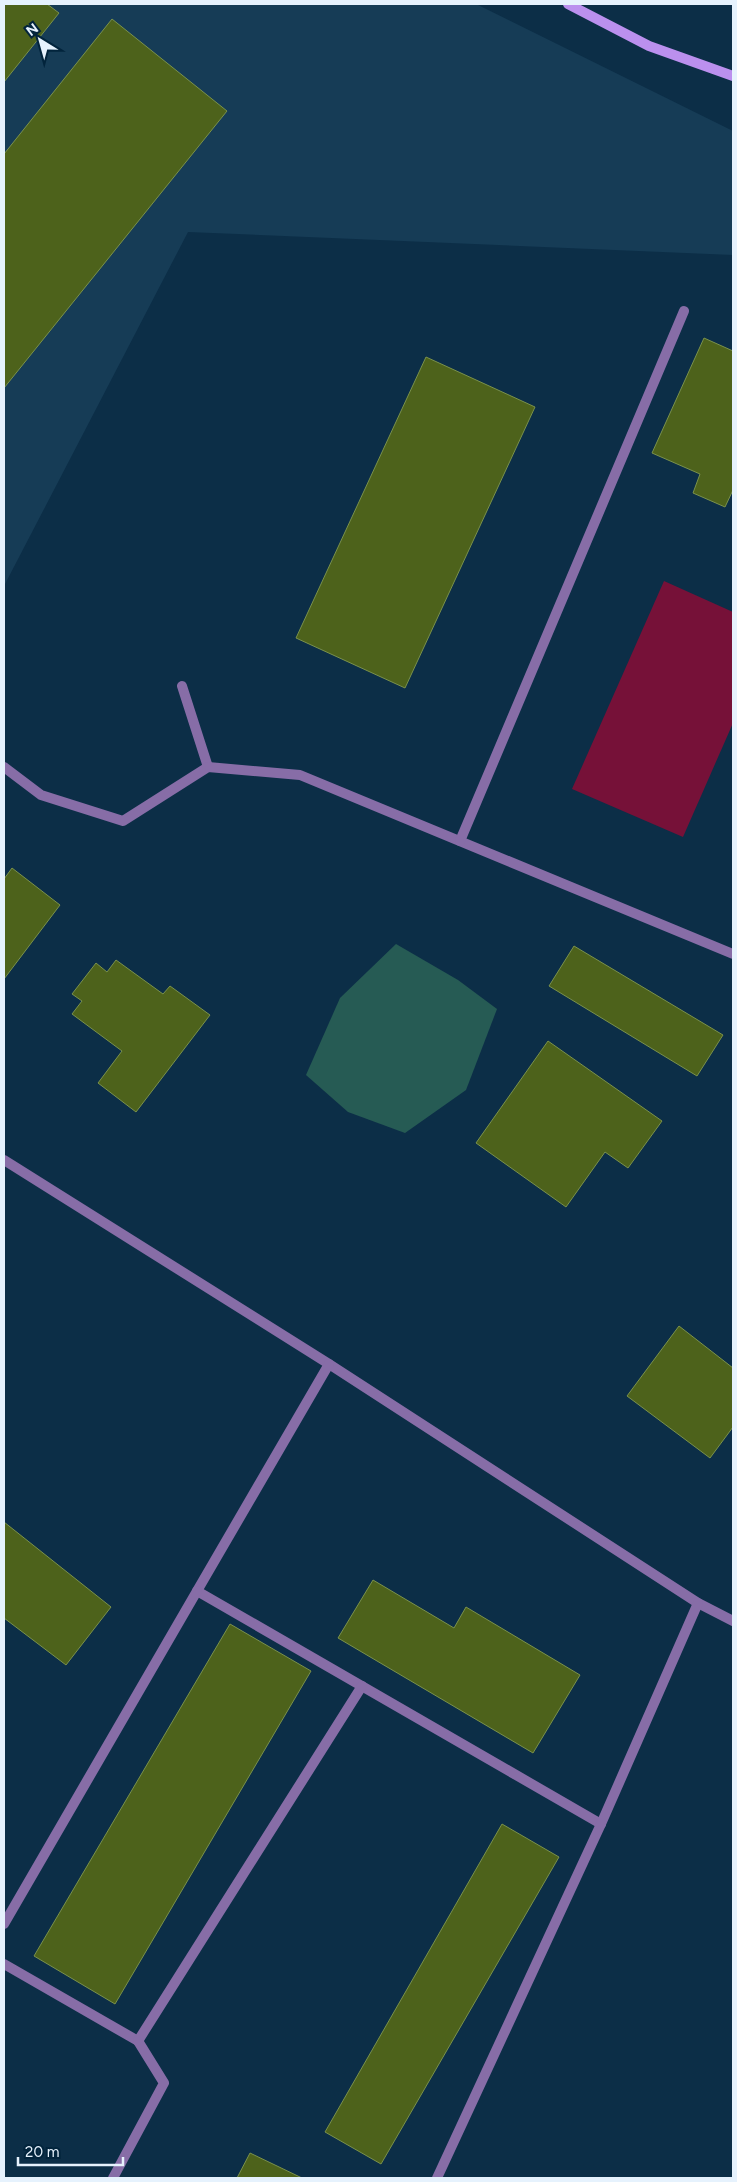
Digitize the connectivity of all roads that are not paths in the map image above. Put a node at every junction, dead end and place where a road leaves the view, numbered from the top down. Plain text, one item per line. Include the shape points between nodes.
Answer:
1 (568, 4) edge
2 (733, 76) edge
3 (684, 311) dead end
4 (182, 686) dead end
5 (4, 766) edge
6 (208, 767) junction
7 (460, 841) junction
8 (733, 954) edge
9 (4, 1160) edge
10 (329, 1364) junction
11 (197, 1591) junction
12 (698, 1603) junction
13 (733, 1621) edge
14 (362, 1686) junction
15 (601, 1824) junction
16 (4, 1924) edge
17 (4, 1964) edge
18 (138, 2041) junction
19 (113, 2178) edge
20 (437, 2178) edge

1 - 2 street via 649,46
3 - 7 lane
4 - 6 lane
5 - 6 lane via 41,795 123,821
6 - 7 lane via 300,775
7 - 8 lane
9 - 10 lane
10 - 11 lane
10 - 12 lane
11 - 14 lane
11 - 16 lane
12 - 13 lane
12 - 15 lane
14 - 15 lane
14 - 18 lane
15 - 20 lane
17 - 18 lane
18 - 19 lane via 164,2083

